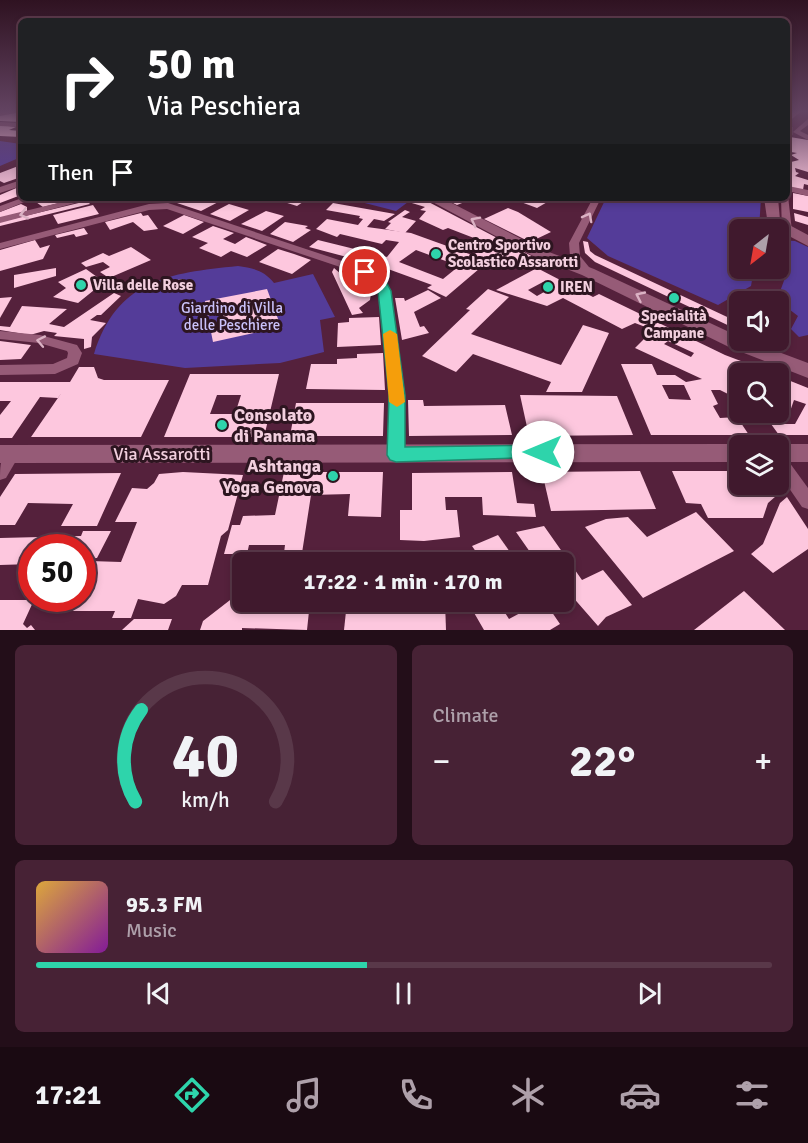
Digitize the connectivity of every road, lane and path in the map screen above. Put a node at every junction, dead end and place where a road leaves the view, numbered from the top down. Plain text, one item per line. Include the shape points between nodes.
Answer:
1 (18, 184) edge
2 (790, 189) edge
3 (0, 190) edge
4 (808, 193) edge
5 (22, 201) edge
6 (78, 201) edge
7 (438, 201) edge
8 (595, 201) edge
9 (771, 201) edge
10 (785, 201) edge
11 (0, 209) edge
12 (772, 219) edge
13 (786, 219) edge
14 (0, 220) edge
15 (789, 232) edge
16 (808, 241) edge
17 (0, 246) edge
18 (588, 272) junction
19 (0, 336) edge
20 (0, 370) edge
21 (808, 372) edge
22 (729, 452) edge
23 (789, 452) edge
24 (808, 452) edge
25 (396, 455) junction
26 (4, 460) edge
27 (789, 475) edge
28 (808, 502) edge

1 - 3 street
2 - 4 street
5 - 11 street
6 -> 14 street
18 -> 7 main road via 536,252
18 -> 8 street via 575,256 574,243
9 - 12 main road
10 - 13 street
15 - 16 main road
17 - 25 street via 149,207 168,206 365,272 380,280 385,291 397,395
21 -> 18 main road via 738,344
20 -> 19 street via 55,369 75,357 75,351 67,346
22 - 25 main road, Via Assarotti
23 - 24 main road
25 - 26 main road, Via Assarotti
27 - 28 street

